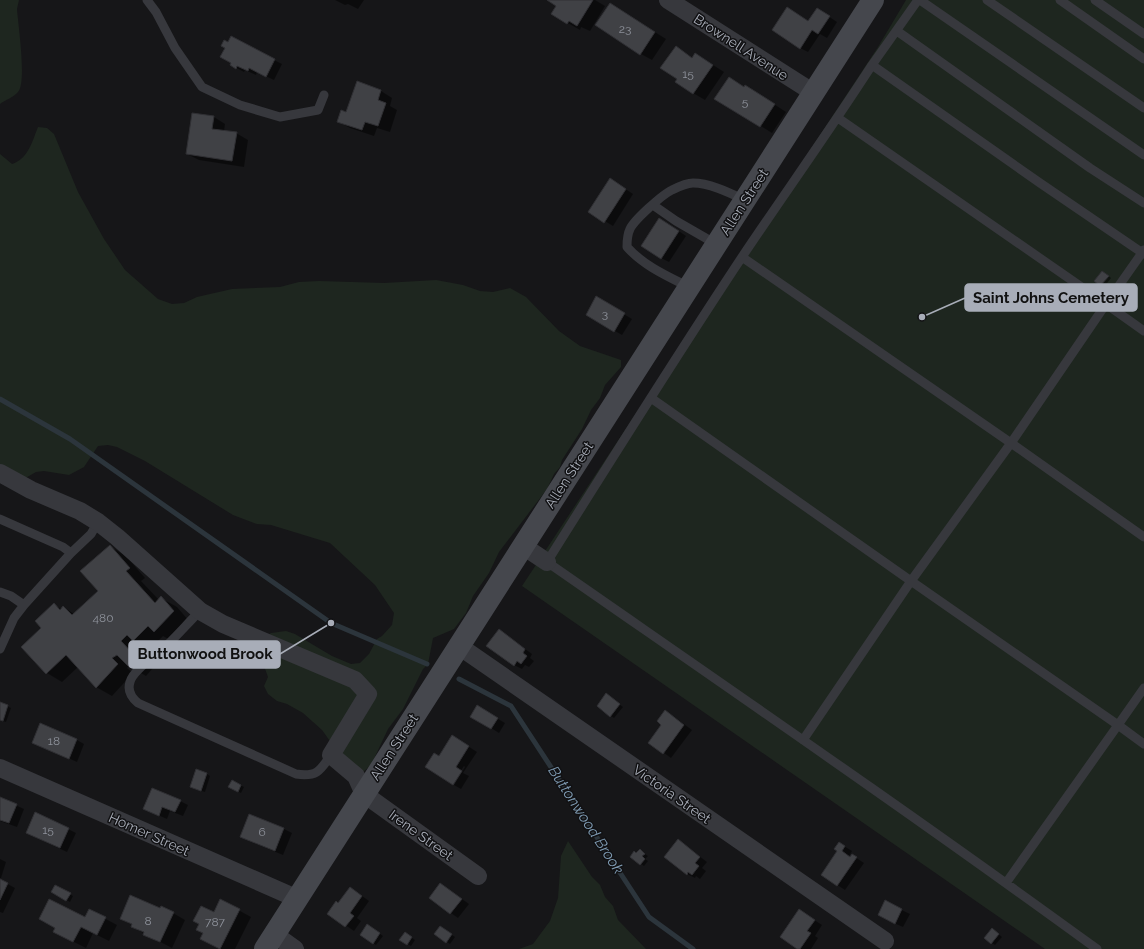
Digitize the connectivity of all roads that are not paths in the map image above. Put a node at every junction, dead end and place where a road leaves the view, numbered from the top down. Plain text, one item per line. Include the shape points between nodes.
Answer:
1 (147, 0) edge
2 (668, 0) edge
3 (873, 0) edge
4 (919, 0) edge
5 (987, 0) edge
6 (1060, 0) edge
7 (1095, 0) edge
8 (897, 31) junction
9 (1144, 34) edge
10 (1144, 59) edge
11 (872, 65) junction
12 (814, 93) junction
13 (324, 95) dead end
14 (1144, 108) edge
15 (838, 118) junction
16 (1144, 155) edge
17 (745, 200) junction
18 (1144, 203) edge
19 (653, 205) junction
20 (716, 244) junction
21 (1143, 252) edge
22 (742, 257) junction
23 (689, 287) junction
24 (1106, 304) junction
25 (1144, 331) edge
26 (650, 398) junction
27 (1011, 443) junction
28 (0, 473) edge
29 (0, 519) edge
30 (98, 522) junction
31 (1144, 536) edge
32 (523, 546) junction
33 (71, 553) junction
34 (546, 562) junction
35 (911, 581) junction
36 (0, 592) edge
37 (24, 605) junction
38 (200, 611) junction
39 (459, 646) junction
40 (0, 649) edge
41 (1144, 688) edge
42 (1118, 725) junction
43 (803, 740) junction
44 (1144, 744) edge
45 (331, 755) junction
46 (0, 768) edge
47 (364, 794) junction
48 (478, 876) dead end
49 (1006, 883) junction
50 (298, 899) junction
51 (885, 941) dead end
52 (270, 942) edge
53 (295, 949) edge
54 (1097, 949) edge

1 - 13 lane via 202,87 240,106 280,117 318,110
2 - 12 street, Brownell Avenue
3 - 12 street, Allen Street
4 - 8 lane
4 - 16 lane
5 - 14 lane
6 - 10 lane
7 - 9 lane
8 - 11 lane
8 - 18 lane via 1090,168
11 - 15 lane
11 - 21 lane
12 - 17 street, Allen Street
15 - 22 lane
15 - 24 lane
17 - 19 lane via 729,192 692,183 672,190
17 - 20 street, Allen Street
19 - 20 lane
19 - 23 lane via 630,228 627,247 647,265
20 - 23 street, Allen Street
21 - 24 lane
22 - 26 lane
22 - 27 lane
23 - 32 street, Allen Street
24 - 25 lane
24 - 27 lane
26 - 34 lane
26 - 35 lane
27 - 31 lane
27 - 35 lane
28 - 30 street
29 - 33 lane
30 - 33 lane via 91,534
30 - 38 street
32 - 34 street
32 - 39 street, Allen Street
33 - 37 lane
34 - 43 lane
35 - 42 lane
35 - 43 lane
36 - 37 lane
37 - 40 lane via 14,618
38 - 45 street via 223,624 355,680 368,694
38 - 45 lane via 137,671 130,681 129,690 132,698 138,703 296,774 306,776 321,769
39 - 47 street, Allen Street
39 - 51 street, Victoria Street
41 - 42 lane
42 - 44 lane
42 - 49 lane
43 - 49 lane
45 - 47 street via 356,776
46 - 50 street, Homer Street
47 - 48 street, Irene Street
47 - 50 street, Allen Street
49 - 54 lane
50 - 52 street, Allen Street
52 - 53 street

